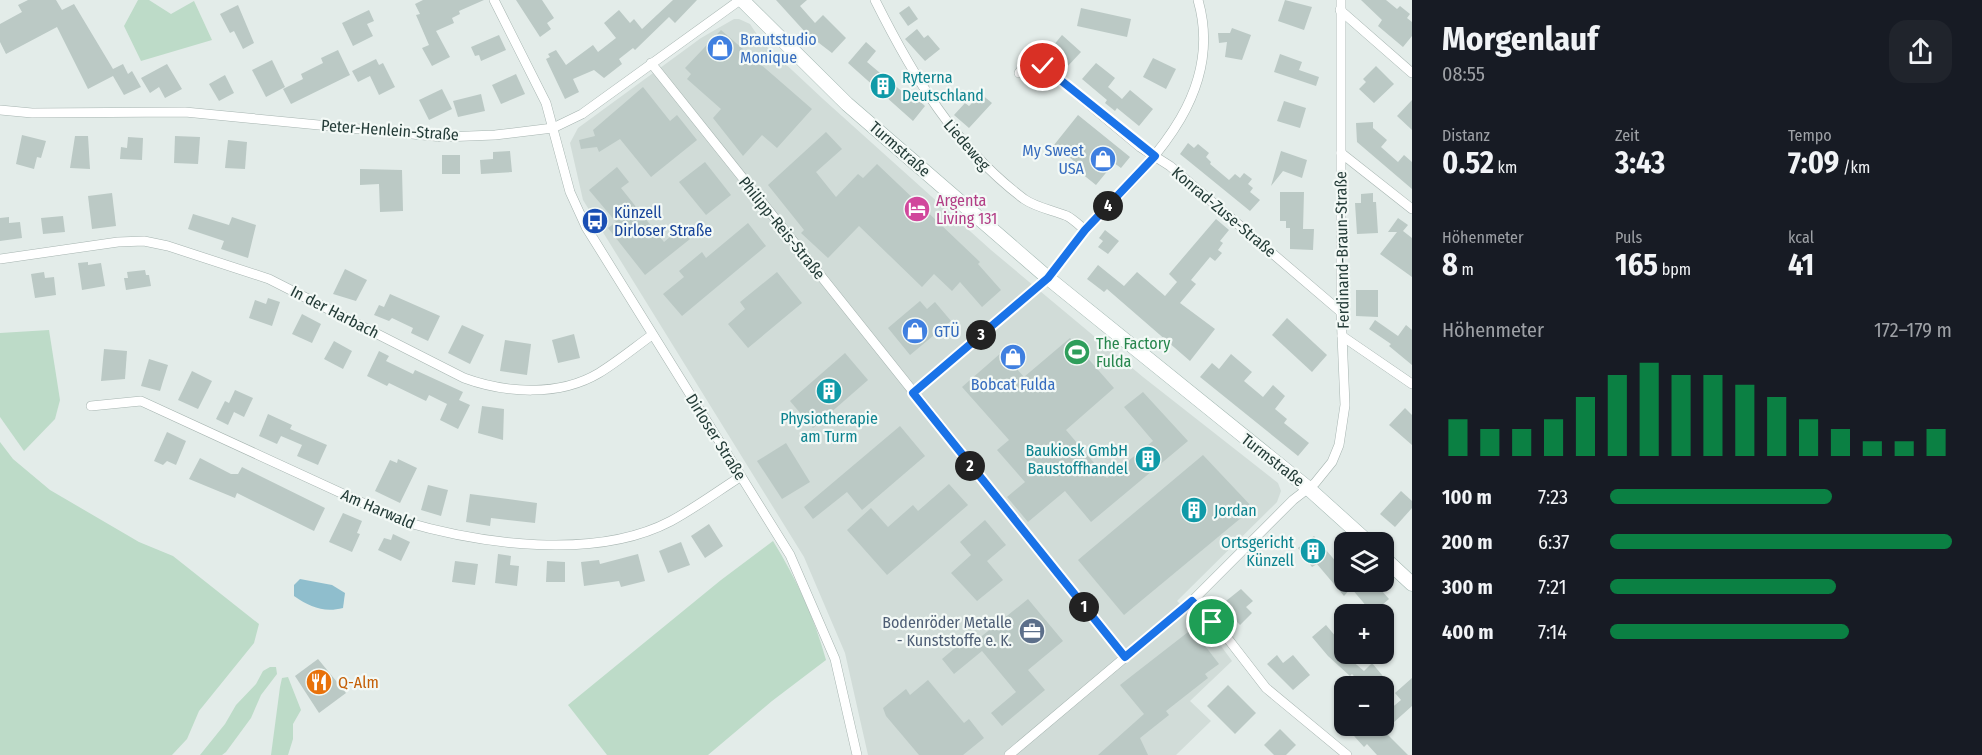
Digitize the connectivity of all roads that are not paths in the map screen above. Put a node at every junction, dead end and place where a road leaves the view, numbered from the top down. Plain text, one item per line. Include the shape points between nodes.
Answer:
1 (494, 0) edge
2 (741, 0) edge
3 (875, 0) edge
4 (1198, 0) edge
5 (1340, 5) edge
6 (651, 63) junction
7 (1019, 73) dead end
8 (1412, 73) edge
9 (0, 110) edge
10 (553, 128) junction
11 (1341, 153) junction
12 (1155, 156) junction
13 (1412, 209) edge
14 (1085, 230) junction
15 (0, 259) edge
16 (1048, 278) junction
17 (1341, 312) junction
18 (652, 336) junction
19 (1342, 336) junction
20 (1412, 384) edge
21 (913, 393) junction
22 (91, 406) dead end
23 (741, 477) junction
24 (1308, 488) junction
25 (1357, 532) edge
26 (1394, 567) edge
27 (1412, 584) edge
28 (1192, 601) junction
29 (1125, 657) junction
30 (857, 755) edge
31 (1010, 755) edge
32 (1347, 755) edge

1 - 10 street, Dirloser Straße via 546,103
2 - 6 street, Peter-Henlein-Straße
2 - 16 main road, Turmstraße via 847,104
3 - 14 street, Liedeweg via 926,93 963,144 1002,183 1030,203 1069,217
4 - 12 street via 1205,55 1197,88
5 - 8 street
5 - 11 street, Ferdinand-Braun-Straße
6 - 10 street, Peter-Henlein-Straße via 582,114
6 - 21 street, Philipp-Reis-Straße
7 - 12 street, Konrad-Zuse-Straße via 1028,62 1043,66
9 - 10 street, Peter-Henlein-Straße via 185,112 442,137
10 - 18 street, Dirloser Straße via 577,210
11 - 13 street
11 - 17 street, Ferdinand-Braun-Straße
12 - 14 street
12 - 17 street, Konrad-Zuse-Straße
14 - 16 street
15 - 18 street, In der Harbach via 118,242 144,241 168,246 269,279 489,387 518,390 573,384 597,374
16 - 21 street
16 - 24 main road, Turmstraße
17 - 19 street, Ferdinand-Braun-Straße
18 - 23 street, Dirloser Straße
19 - 20 street
19 - 24 street, Ferdinand-Braun-Straße via 1345,405 1339,445 1332,462
21 - 29 street, Philipp-Reis-Straße
22 - 23 street, Am Harwald via 141,401 402,521 436,531 532,544 590,543 630,536 670,522
23 - 30 street, Dirloser Straße via 790,555 828,640
24 - 25 main road, Turmstraße
24 - 28 street, Ferdinand-Braun-Straße
26 - 27 main road
28 - 29 street, Ferdinand-Braun-Straße
28 - 32 street via 1225,635 1266,688
29 - 31 street, Ferdinand-Braun-Straße

